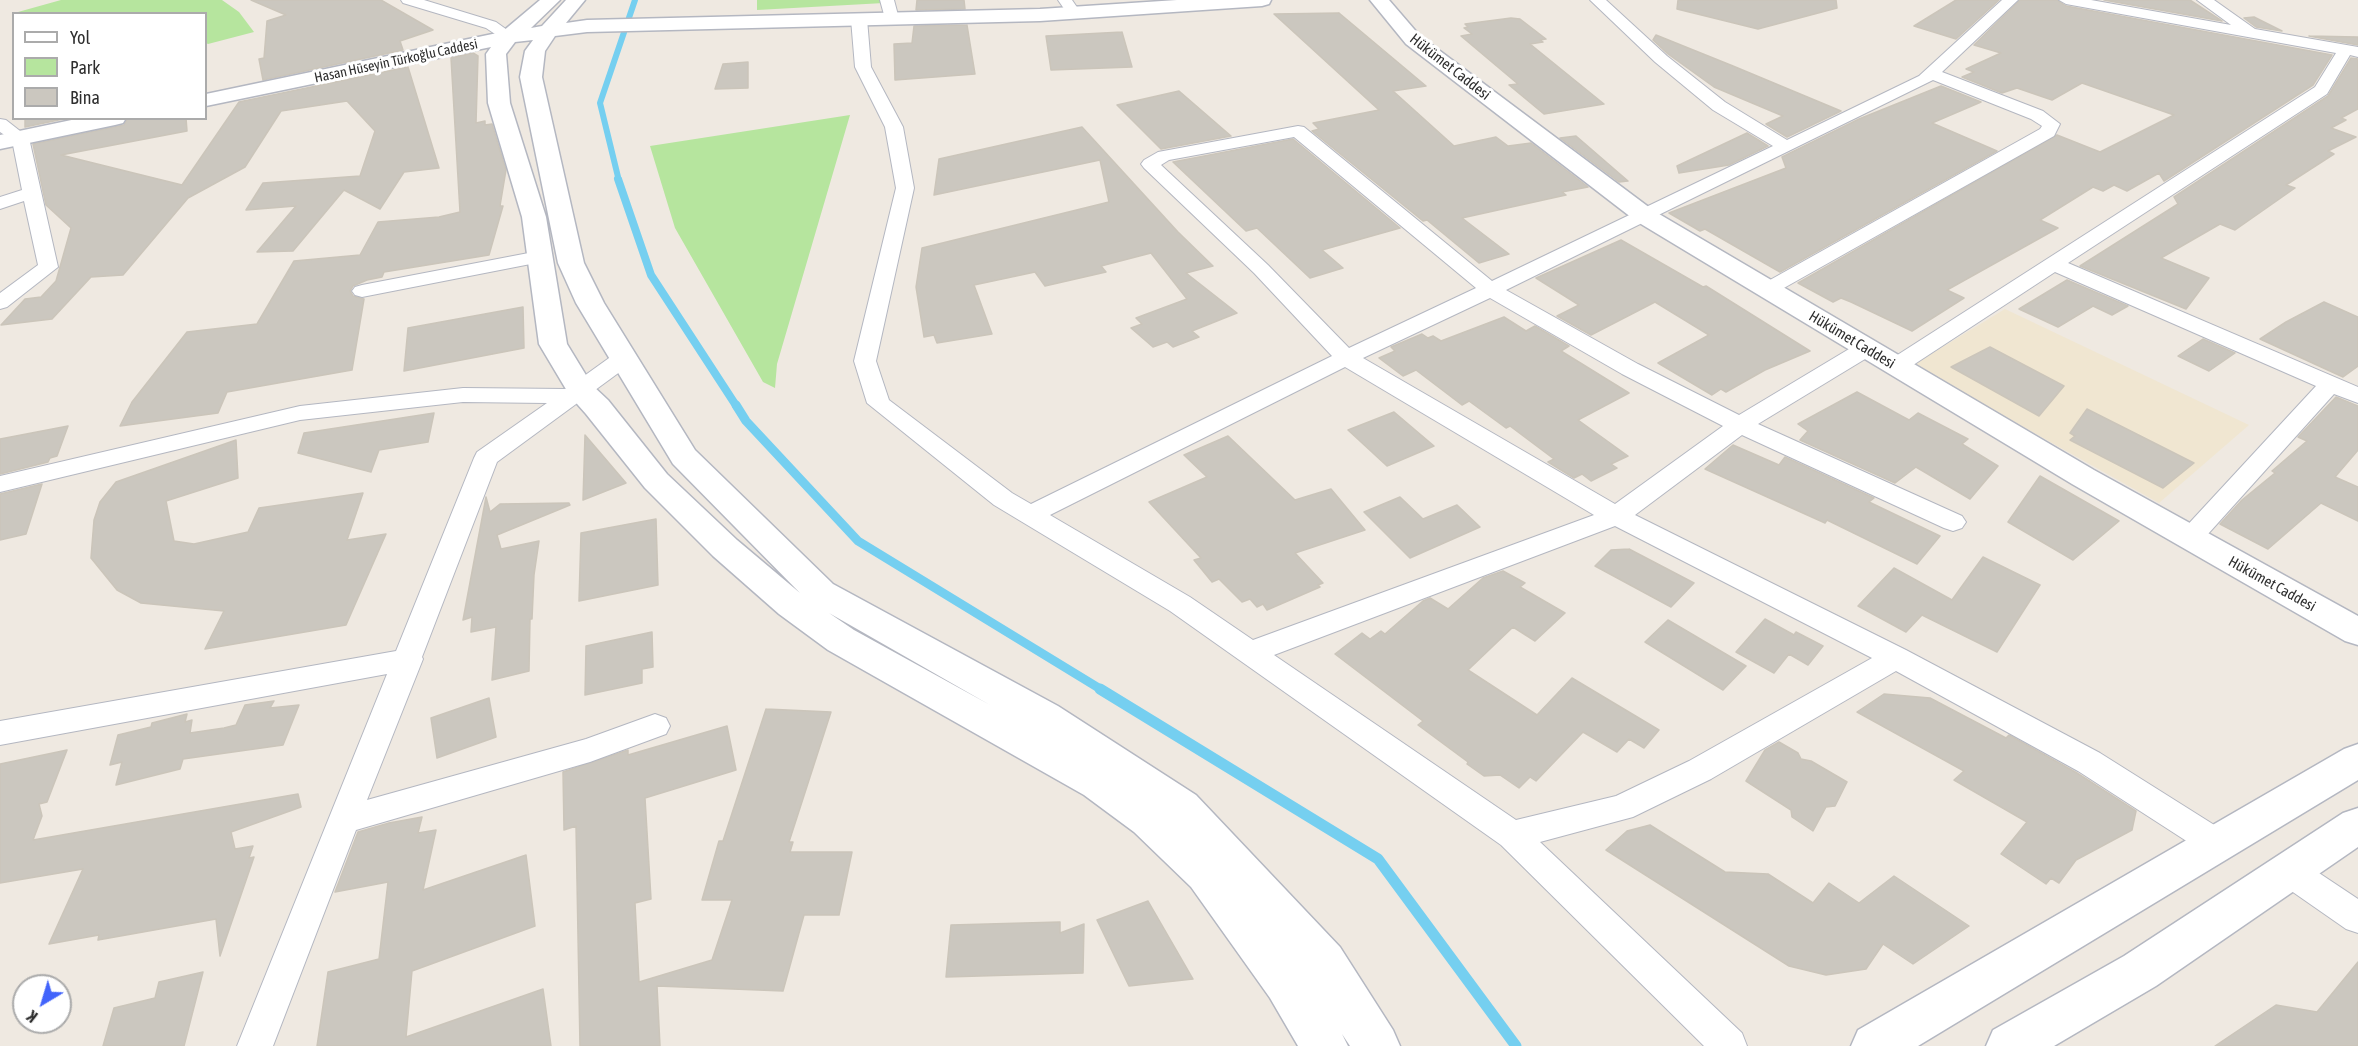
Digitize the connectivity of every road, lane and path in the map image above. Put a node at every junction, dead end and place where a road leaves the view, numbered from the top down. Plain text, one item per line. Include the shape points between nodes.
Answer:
1 (408, 0) edge
2 (576, 0) edge
3 (1262, 0) edge
4 (1379, 0) edge
5 (1597, 0) edge
6 (2011, 0) edge
7 (2066, 0) edge
8 (2204, 0) edge
9 (1179, 3) edge
10 (1070, 7) edge
11 (889, 9) edge
12 (549, 16) edge
13 (859, 19) junction
14 (2254, 34) junction
15 (508, 38) junction
16 (2352, 51) edge
17 (1931, 74) junction
18 (207, 100) edge
19 (105, 120) edge
20 (0, 124) edge
21 (10, 140) edge
22 (1787, 147) junction
23 (31, 194) junction
24 (0, 203) edge
25 (1645, 216) junction
26 (539, 257) junction
27 (2053, 264) junction
28 (1490, 289) junction
29 (1768, 290) junction
30 (362, 291) dead end
31 (0, 303) edge
32 (1867, 348) junction
33 (1346, 357) junction
34 (624, 358) junction
35 (1896, 366) junction
36 (2330, 384) junction
37 (576, 393) junction
38 (2358, 396) edge
39 (1740, 425) junction
40 (0, 484) edge
41 (1030, 515) junction
42 (1616, 516) junction
43 (1953, 522) dead end
44 (2190, 538) junction
45 (2358, 632) edge
46 (1249, 653) junction
47 (1896, 658) junction
48 (409, 659) junction
49 (655, 726) dead end
50 (0, 733) edge
51 (2358, 760) edge
52 (344, 820) junction
53 (2358, 825) edge
54 (1512, 836) junction
55 (2216, 843) junction
56 (2289, 871) junction
57 (2358, 918) edge
58 (255, 1046) edge
59 (1324, 1046) edge
60 (1376, 1046) edge
61 (1729, 1046) edge
62 (1875, 1046) edge
63 (2010, 1046) edge

1 - 15 street via 491,25
2 - 12 street
3 - 9 street, Hasan Hüseyin Türkoğlu Caddesi
4 - 25 street, Hükümet Caddesi via 1413,40
5 - 22 street via 1719,106
6 - 17 street
7 - 14 street
8 - 14 street
9 - 10 street, Hasan Hüseyin Türkoğlu Caddesi
10 - 11 street, Hasan Hüseyin Türkoğlu Caddesi
11 - 13 street, Hasan Hüseyin Türkoğlu Caddesi
12 - 13 street, Hasan Hüseyin Türkoğlu Caddesi via 587,26
12 - 15 street, Hasan Hüseyin Türkoğlu Caddesi
12 - 15 street
12 - 34 street via 535,51 531,77 571,263
13 - 41 street via 863,67 894,127 905,188 865,361 879,403 1003,499
14 - 16 street
15 - 18 street, Hasan Hüseyin Türkoğlu Caddesi
15 - 26 street via 496,54 499,103 534,217
16 - 27 street via 2321,90
17 - 22 street
17 - 29 street via 2037,115 2051,124 2048,132
19 - 21 street
20 - 21 street
21 - 23 street
22 - 25 street
23 - 24 street
23 - 31 street via 48,267
25 - 28 street
25 - 29 street, Hükümet Caddesi
26 - 30 street
26 - 37 street via 553,344
27 - 35 street
27 - 36 street
28 - 33 street
28 - 33 street via 1298,131 1164,156 1150,164 1261,269
28 - 39 street via 1630,369
29 - 32 street, Hükümet Caddesi
32 - 35 street, Hükümet Caddesi
32 - 39 street
33 - 41 street
33 - 42 street
34 - 37 street
34 - 60 street via 684,457 821,593 1044,717 1182,807 1324,962
35 - 44 street, Hükümet Caddesi
36 - 38 street
36 - 44 street
37 - 40 street via 463,395 300,413
37 - 48 street via 486,458
37 - 59 street via 597,407 656,481 791,605 841,640 1098,783 1148,820 1206,874 1286,983
39 - 42 street
39 - 43 street
41 - 46 street via 1180,604
42 - 46 street
42 - 47 street
44 - 45 street, Hükümet Caddesi
46 - 54 street
47 - 54 street via 1700,770 1622,808
47 - 55 street via 2089,762
48 - 50 street
48 - 52 street
49 - 52 street via 590,750
51 - 55 street
52 - 58 street
53 - 56 street
54 - 61 street
55 - 62 street
56 - 57 street
56 - 63 street via 2139,971

